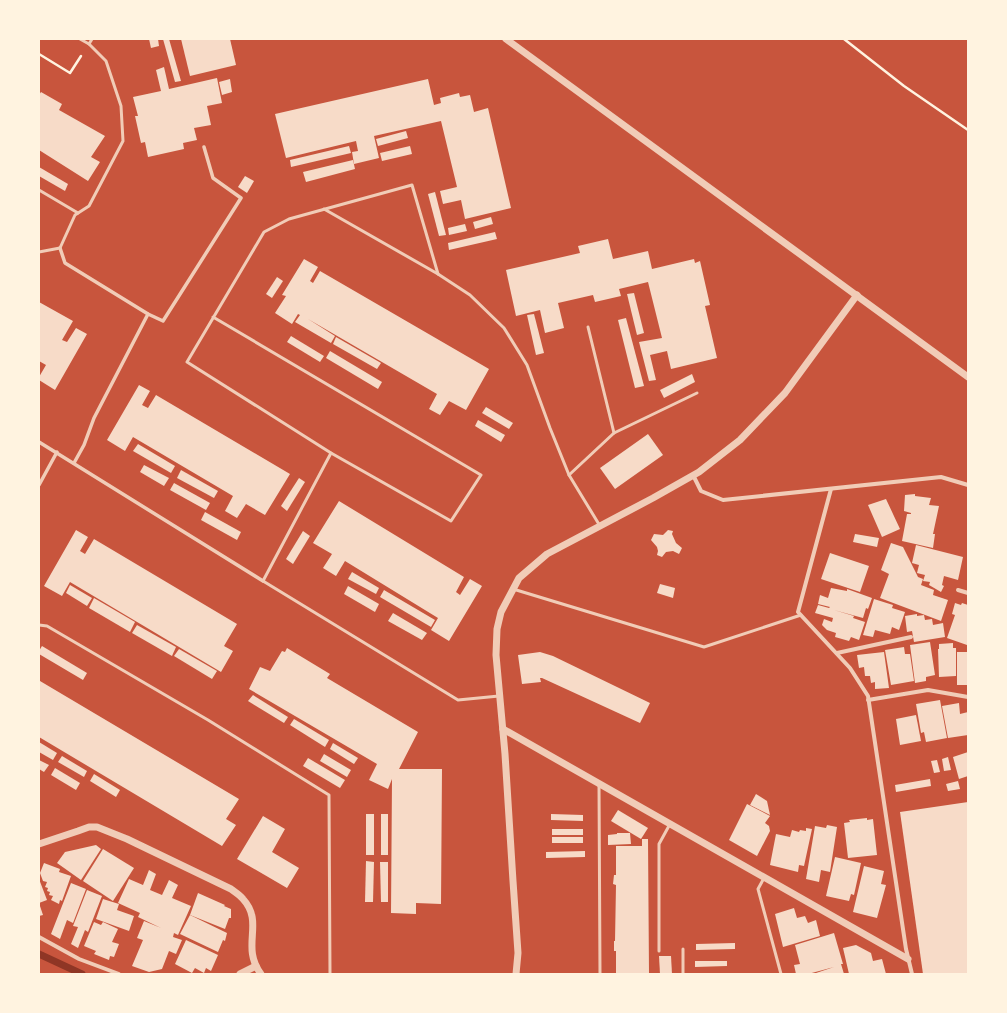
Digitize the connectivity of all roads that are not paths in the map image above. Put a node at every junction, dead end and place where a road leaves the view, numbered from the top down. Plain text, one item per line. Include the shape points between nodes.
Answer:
1 (80, 39) edge
2 (92, 39) edge
3 (506, 39) edge
4 (89, 44) junction
5 (204, 146) dead end
6 (39, 190) edge
7 (324, 209) junction
8 (78, 213) junction
9 (60, 248) junction
10 (39, 252) edge
11 (438, 274) junction
12 (857, 295) junction
13 (148, 314) junction
14 (213, 317) junction
15 (588, 327) dead end
16 (968, 377) edge
17 (697, 393) dead end
18 (614, 433) junction
19 (39, 442) edge
20 (57, 452) junction
21 (331, 454) junction
22 (74, 463) junction
23 (569, 475) junction
24 (693, 475) junction
25 (39, 485) edge
26 (968, 486) edge
27 (831, 489) junction
28 (600, 526) junction
29 (263, 581) junction
30 (513, 590) junction
31 (958, 590) dead end
32 (968, 593) edge
33 (801, 615) junction
34 (39, 625) edge
35 (911, 637) dead end
36 (837, 653) junction
37 (499, 696) junction
38 (968, 697) edge
39 (868, 700) junction
40 (502, 729) junction
41 (599, 784) junction
42 (670, 824) junction
43 (39, 844) edge
44 (765, 877) junction
45 (39, 937) edge
46 (683, 949) dead end
47 (659, 951) dead end
48 (908, 959) junction
49 (256, 966) junction
50 (119, 974) edge
51 (240, 974) edge
52 (261, 974) edge
53 (330, 974) edge
54 (516, 974) edge
55 (600, 974) edge
56 (684, 974) edge
57 (781, 974) edge
58 (912, 974) edge

1 - 4 lane
2 - 4 lane
3 - 12 street
4 - 8 lane via 106,61 121,106 123,141 89,206
5 - 13 street via 213,178 241,198 163,321
6 - 8 lane
7 - 11 lane
7 - 11 lane via 412,185
7 - 14 lane via 289,219 264,232
8 - 9 lane
9 - 10 lane
9 - 13 street via 64,263
11 - 23 lane via 470,295 504,328 527,365
12 - 16 street
12 - 24 street via 785,393 740,440
13 - 22 street via 94,418
14 - 21 lane via 187,362
14 - 21 lane via 482,475 451,521
15 - 18 lane
17 - 18 lane
18 - 23 lane
19 - 20 street
20 - 22 street
20 - 25 street
21 - 29 lane
22 - 29 street
23 - 28 lane
24 - 27 street via 701,491 723,500
24 - 28 street
26 - 27 street via 941,477
27 - 33 street via 798,612
28 - 30 street via 547,554 519,578
29 - 37 lane via 458,700
30 - 33 lane via 704,647
30 - 37 street via 501,612 497,629
31 - 32 street
33 - 36 street
34 - 53 lane via 47,626 208,720 329,795
35 - 36 street
36 - 39 street via 850,668
37 - 40 street
38 - 39 street via 928,690
39 - 48 street
40 - 41 street
40 - 54 street via 518,953
41 - 42 street
41 - 55 lane
42 - 44 street
42 - 47 lane via 659,844
43 - 49 street via 89,827 97,827 231,889 243,899 252,914 254,928 251,952
44 - 48 street
44 - 57 lane via 758,889
45 - 50 street via 79,959
46 - 56 lane
48 - 58 street
49 - 51 street
49 - 52 street

